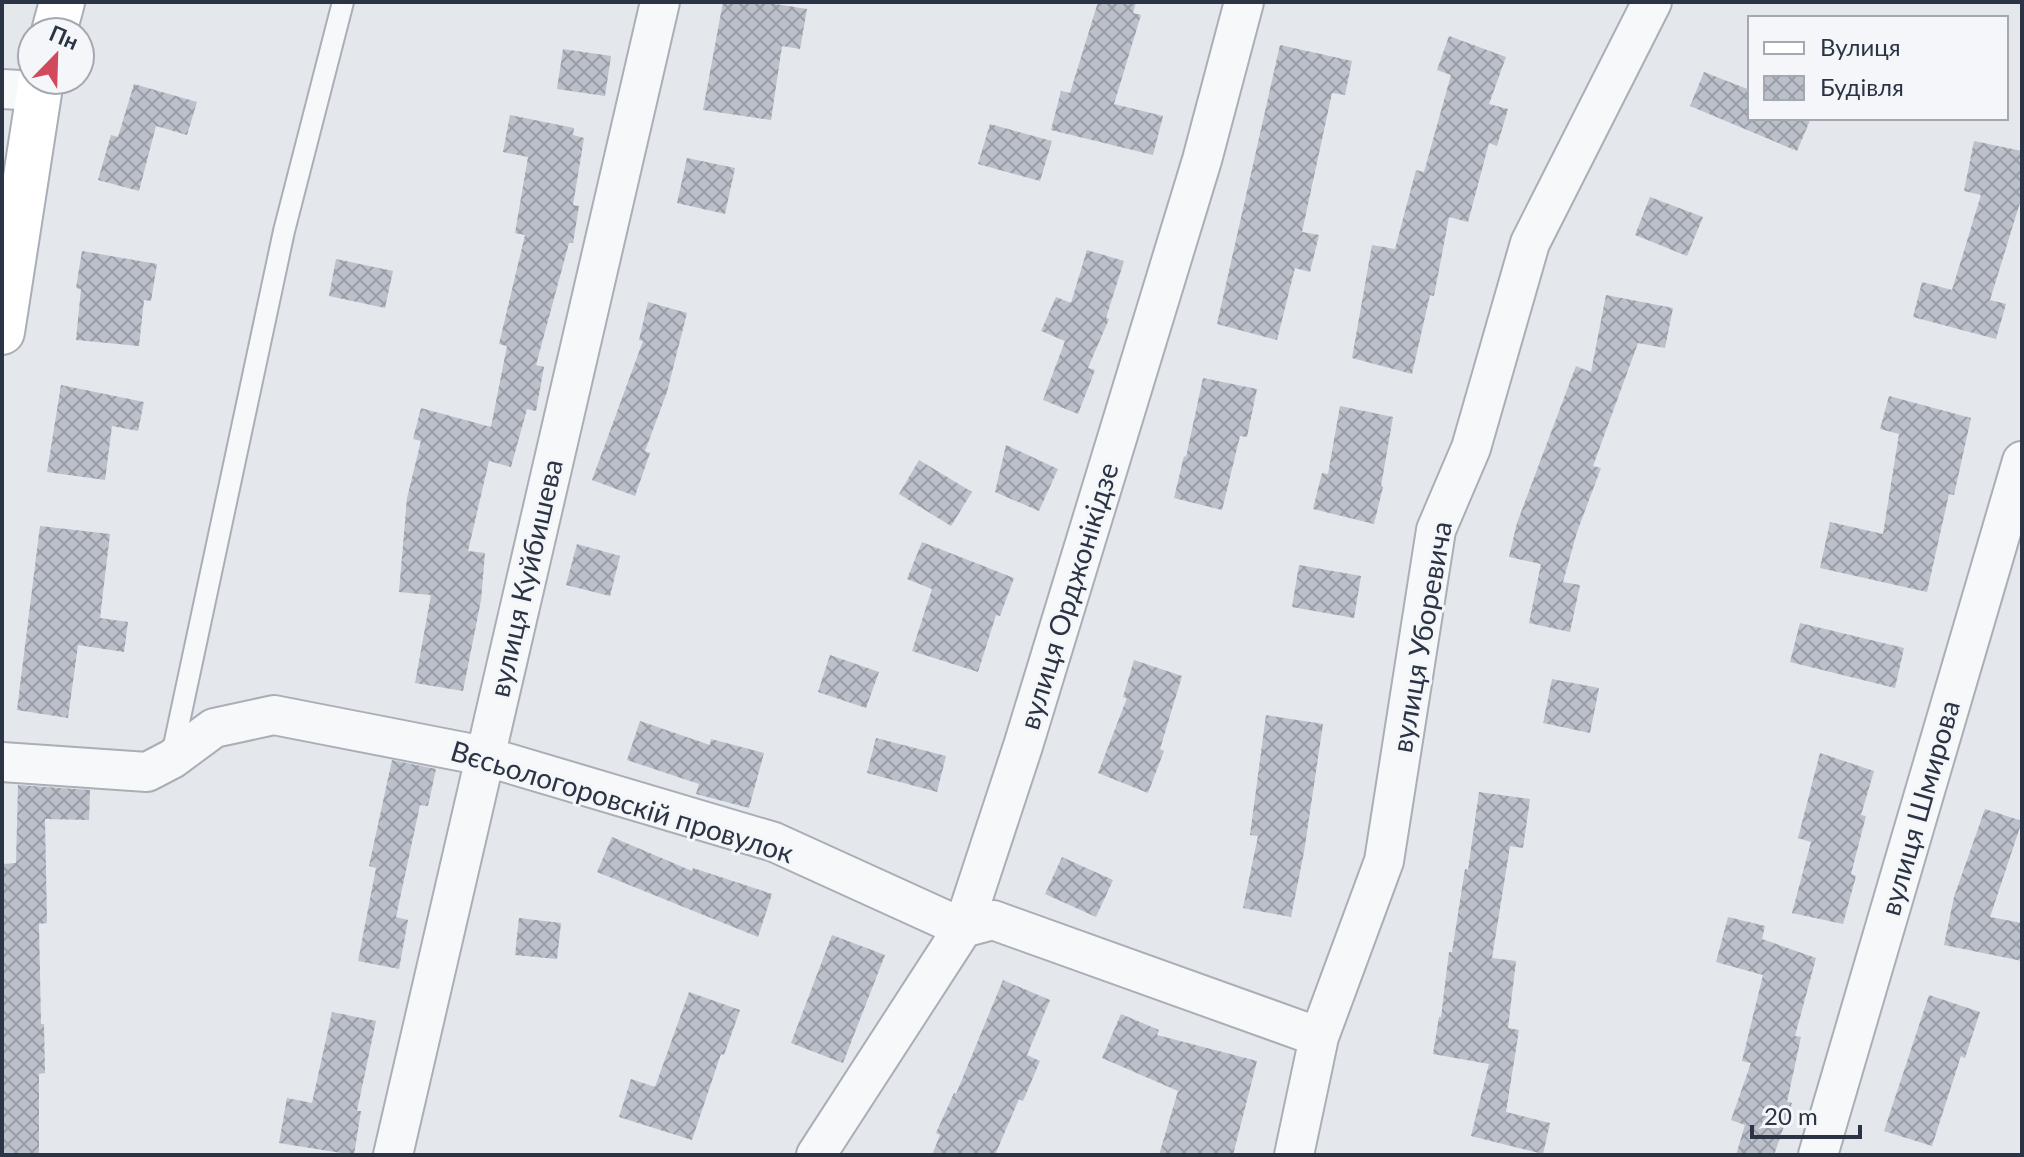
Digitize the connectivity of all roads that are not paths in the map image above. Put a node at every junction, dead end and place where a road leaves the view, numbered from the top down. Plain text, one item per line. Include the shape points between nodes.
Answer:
1 (343, 2) edge
2 (660, 2) edge
3 (1244, 2) edge
4 (1652, 2) edge
5 (26, 96) edge
6 (2, 332) edge
7 (2022, 461) edge
8 (484, 756) junction
9 (172, 759) junction
10 (2, 762) edge
11 (963, 928) junction
12 (1319, 1037) junction
13 (393, 1155) edge
14 (816, 1155) edge
15 (1294, 1155) edge
16 (1818, 1155) edge

1 - 9 lane via 284,231
2 - 8 street, вулиця Куйбишева
3 - 11 street, вулиця Орджонікідзе via 1202,160
4 - 12 street, вулиця Уборевича via 1530,243 1471,448 1436,530 1384,861
5 - 6 street
7 - 16 street, вулиця Шмирова
8 - 9 street, Вєсьологоровскій провулок via 274,715 214,728
8 - 11 street, Вєсьологоровскій провулок via 774,842
8 - 13 street, вулиця Куйбишева
9 - 10 street, Вєсьологоровскій провулок via 147,772
11 - 12 street via 993,920
11 - 14 street, вулиця Орджонікідзе
12 - 15 street, вулиця Уборевича

